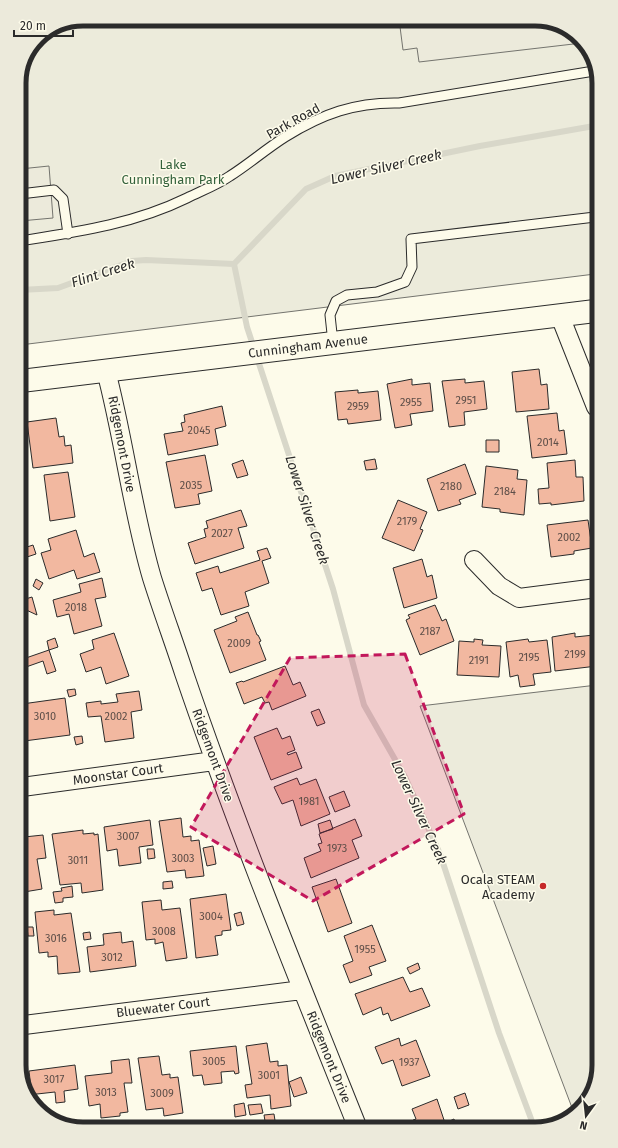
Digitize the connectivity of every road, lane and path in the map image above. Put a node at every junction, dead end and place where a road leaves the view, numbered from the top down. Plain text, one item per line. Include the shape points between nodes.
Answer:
1 (591, 72) edge
2 (26, 193) edge
3 (592, 217) edge
4 (68, 234) junction
5 (26, 240) edge
6 (592, 311) edge
7 (560, 316) junction
8 (334, 344) junction
9 (106, 371) junction
10 (26, 380) edge
11 (592, 397) edge
12 (474, 560) dead end
13 (592, 589) edge
14 (214, 761) junction
15 (26, 786) edge
16 (302, 990) junction
17 (26, 1025) edge
18 (355, 1122) edge

1 - 4 lane, Park Road via 399,103 382,102 352,106 285,138 230,177 150,215
2 - 4 lane via 54,190 64,198
3 - 8 lane via 411,239 412,267 404,282 377,292 347,295 336,301 330,315
4 - 5 lane, Park Road
6 - 7 street, Cunningham Avenue
7 - 8 street, Cunningham Avenue
7 - 11 street
8 - 9 street, Cunningham Avenue
9 - 10 street, Cunningham Avenue
9 - 14 street, Ridgemont Drive via 129,484 152,577
12 - 13 street via 499,586 519,598
14 - 15 street, Moonstar Court
14 - 16 street, Ridgemont Drive
16 - 17 street, Bluewater Court
16 - 18 street, Ridgemont Drive

